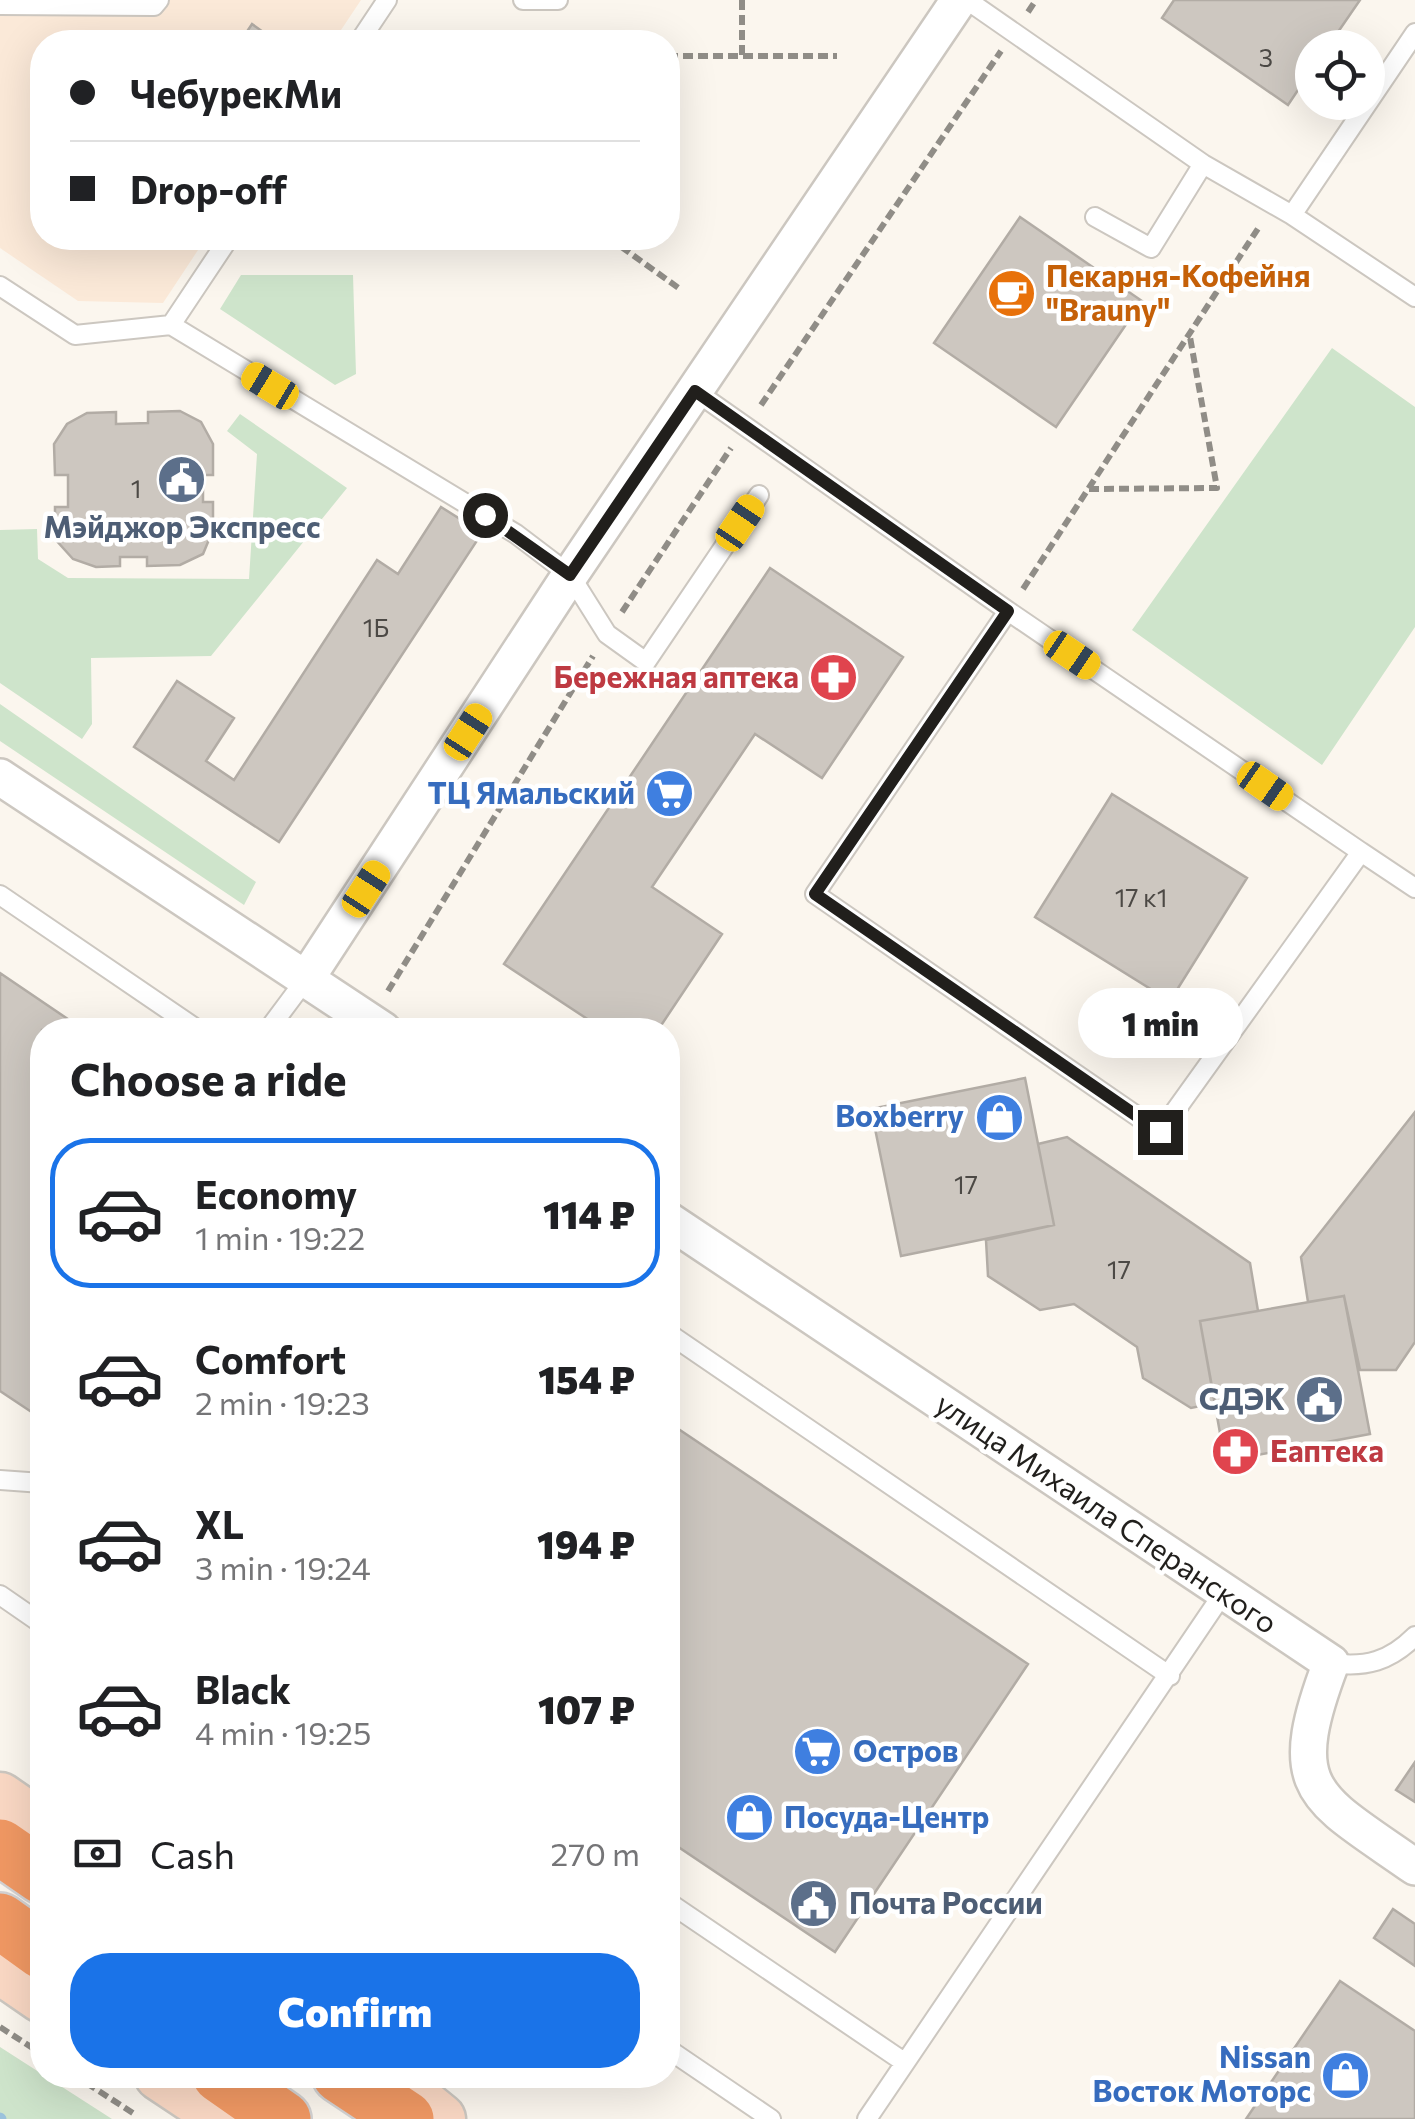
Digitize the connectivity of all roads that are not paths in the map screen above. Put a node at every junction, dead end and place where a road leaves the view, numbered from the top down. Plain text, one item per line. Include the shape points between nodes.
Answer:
1 (159, 0) edge
2 (387, 0) edge
3 (523, 0) edge
4 (558, 0) edge
5 (958, 0) edge
6 (967, 0) edge
7 (0, 6) edge
8 (367, 30) edge
9 (1415, 32) edge
10 (1203, 164) junction
11 (1292, 215) junction
12 (1095, 217) dead end
13 (221, 250) edge
14 (0, 286) edge
15 (1415, 297) edge
16 (172, 326) junction
17 (695, 391) junction
18 (760, 495) dead end
19 (570, 575) junction
20 (1008, 611) junction
21 (0, 776) edge
22 (1361, 852) junction
23 (1415, 888) edge
24 (0, 895) edge
25 (306, 979) junction
26 (180, 1018) edge
27 (277, 1018) edge
28 (364, 1018) edge
29 (680, 1228) edge
30 (680, 1342) edge
31 (0, 1480) edge
32 (30, 1482) edge
33 (1224, 1592) junction
34 (0, 1595) edge
35 (30, 1616) edge
36 (1415, 1636) edge
37 (1331, 1663) junction
38 (1170, 1676) junction
39 (0, 1798) edge
40 (30, 1819) edge
41 (0, 1847) edge
42 (1415, 1867) edge
43 (30, 1868) edge
44 (680, 1910) edge
45 (0, 1921) edge
46 (30, 1942) edge
47 (0, 1968) edge
48 (30, 1988) edge
49 (680, 2057) edge
50 (904, 2062) junction
51 (180, 2088) edge
52 (239, 2088) edge
53 (360, 2088) edge
54 (402, 2088) edge
55 (226, 2119) edge
56 (283, 2119) edge
57 (406, 2119) edge
58 (440, 2119) edge
59 (771, 2119) edge
60 (866, 2119) edge

1 - 7 lane via 154,6
2 - 8 lane
3 - 4 lane
5 - 17 street
6 - 10 lane
9 - 11 lane
10 - 11 lane
10 - 12 lane via 1151,248
11 - 15 lane
13 - 16 lane
14 - 16 lane via 75,335
16 - 19 lane via 516,534
17 - 19 street
17 - 20 lane
18 - 19 lane via 646,662 607,634
19 - 25 street
20 - 22 lane
20 - 22 lane via 815,894 1143,1121 1160,1132
21 - 25 street
22 - 23 lane
24 - 26 lane
25 - 27 lane
25 - 28 street
29 - 33 street, улица Михаила Сперанского
30 - 38 lane
31 - 32 lane
33 - 37 street, улица Михаила Сперанского
33 - 38 lane
34 - 35 lane
36 - 37 lane via 1377,1662
37 - 42 street via 1306,1751 1315,1791
38 - 50 lane
39 - 40 main road
41 - 43 highway
44 - 50 lane
45 - 46 highway
47 - 48 main road
49 - 59 lane
50 - 60 lane
51 - 55 main road
52 - 56 highway
53 - 57 highway
54 - 58 main road

